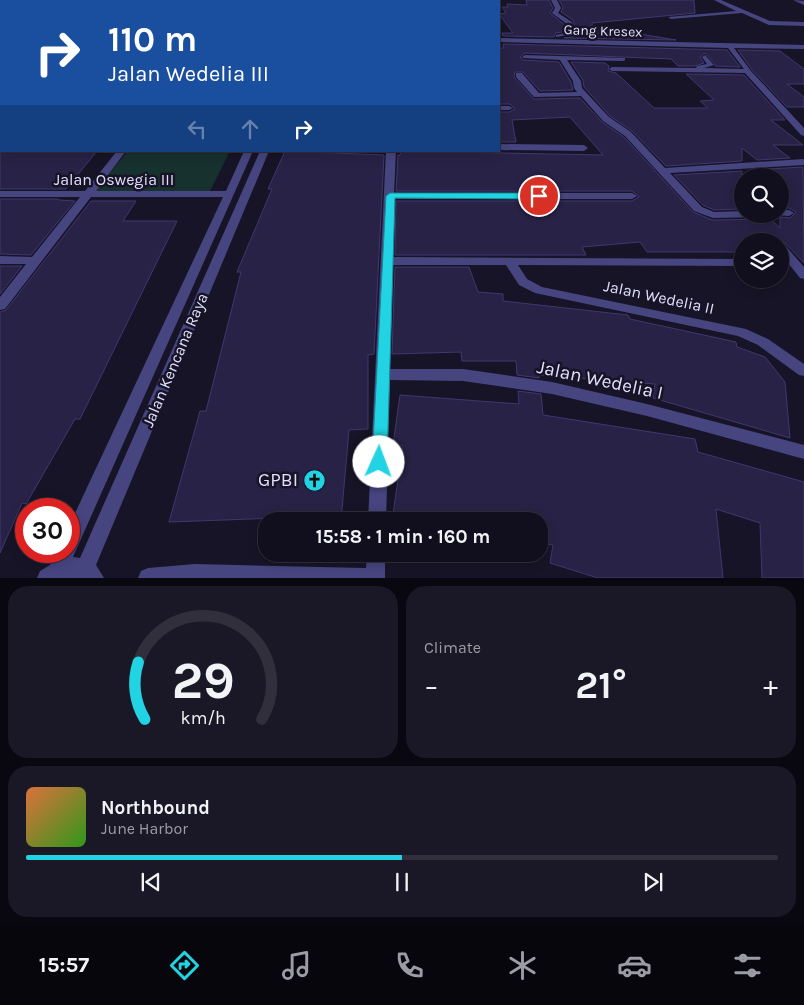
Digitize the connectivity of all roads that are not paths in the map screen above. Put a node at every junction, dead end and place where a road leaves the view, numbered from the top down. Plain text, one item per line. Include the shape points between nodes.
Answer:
1 (554, 0) edge
2 (717, 0) edge
3 (797, 0) edge
4 (804, 3) edge
5 (742, 12) junction
6 (672, 16) dead end
7 (792, 24) junction
8 (804, 24) edge
9 (799, 30) dead end
10 (500, 40) edge
11 (562, 42) junction
12 (730, 47) junction
13 (804, 47) edge
14 (524, 57) dead end
15 (705, 57) dead end
16 (566, 58) junction
17 (623, 59) dead end
18 (612, 69) dead end
19 (699, 71) junction
20 (747, 71) junction
21 (519, 75) dead end
22 (582, 94) junction
23 (500, 108) edge
24 (509, 108) dead end
25 (804, 133) edge
26 (500, 147) edge
27 (584, 148) dead end
28 (121, 152) edge
29 (249, 152) edge
30 (265, 152) edge
31 (391, 152) edge
32 (804, 162) edge
33 (664, 171) junction
34 (0, 194) edge
35 (88, 194) junction
36 (228, 194) junction
37 (390, 196) junction
38 (632, 196) dead end
39 (734, 216) edge
40 (789, 257) edge
41 (0, 260) edge
42 (36, 261) junction
43 (387, 261) junction
44 (509, 261) junction
45 (734, 262) edge
46 (789, 262) edge
47 (793, 262) junction
48 (804, 275) edge
49 (0, 306) edge
50 (804, 371) edge
51 (383, 374) junction
52 (804, 452) edge
53 (377, 512) edge
54 (80, 522) edge
55 (375, 562) edge
56 (59, 563) edge
57 (90, 573) edge
58 (52, 574) edge
59 (148, 578) edge
60 (373, 578) edge

1 - 11 street via 558,8 555,13 570,23 573,33 558,36
2 - 5 street
3 - 4 street
5 - 6 street
5 - 7 street via 769,23
7 - 8 street
7 - 9 street
10 - 11 street, Gang Kresex
11 - 12 street, Gang Kresex
11 - 16 street
12 - 13 street, Gang Kresex
12 - 20 street
14 - 16 street
15 - 19 street via 711,65 696,67
16 - 17 street
16 - 22 street
18 - 19 street
19 - 20 street
20 - 25 street
21 - 22 street via 537,95
22 - 33 street
23 - 24 street
26 - 27 street
28 - 35 street
29 - 36 street, Jalan Kencana Raya
30 - 57 street, Jalan Kencana Raya
31 - 37 street
32 - 33 street
33 - 39 street via 698,209
34 - 35 street, Jalan Oswegia III
35 - 36 street, Jalan Oswegia III
35 - 42 street
36 - 54 street, Jalan Kencana Raya
37 - 38 street
37 - 43 street
40 - 47 street
41 - 42 street
42 - 49 street
43 - 44 street, Jalan Wedelia II
43 - 51 street
44 - 45 street, Jalan Wedelia II
44 - 50 street, Jalan Wedelia II via 523,282 539,290 741,332 763,342
46 - 47 street
47 - 48 street
51 - 52 street, Jalan Wedelia I via 462,376 552,388
51 - 53 street
55 - 60 street
56 - 58 street
57 - 58 street via 72,566
59 - 60 street via 195,574

